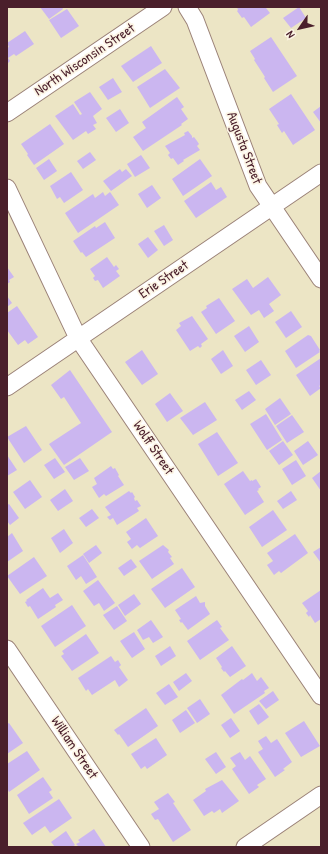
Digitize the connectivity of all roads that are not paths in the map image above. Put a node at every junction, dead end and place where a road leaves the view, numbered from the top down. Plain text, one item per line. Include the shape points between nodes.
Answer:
1 (163, 7) edge
2 (187, 7) edge
3 (7, 113) edge
4 (321, 173) edge
5 (7, 188) edge
6 (272, 206) junction
7 (321, 279) edge
8 (78, 338) junction
9 (7, 387) edge
10 (7, 649) edge
11 (321, 696) edge
12 (321, 795) edge
13 (141, 847) edge
14 (245, 847) edge

1 - 3 street, North Wisconsin Street
2 - 6 street, Augusta Street via 195,20 258,186
4 - 6 street, Erie Street
5 - 8 street, Wolff Street
6 - 7 street, Augusta Street
6 - 8 street, Erie Street
8 - 9 street, Erie Street
8 - 11 street, Wolff Street
10 - 13 street, William Street
12 - 14 street

